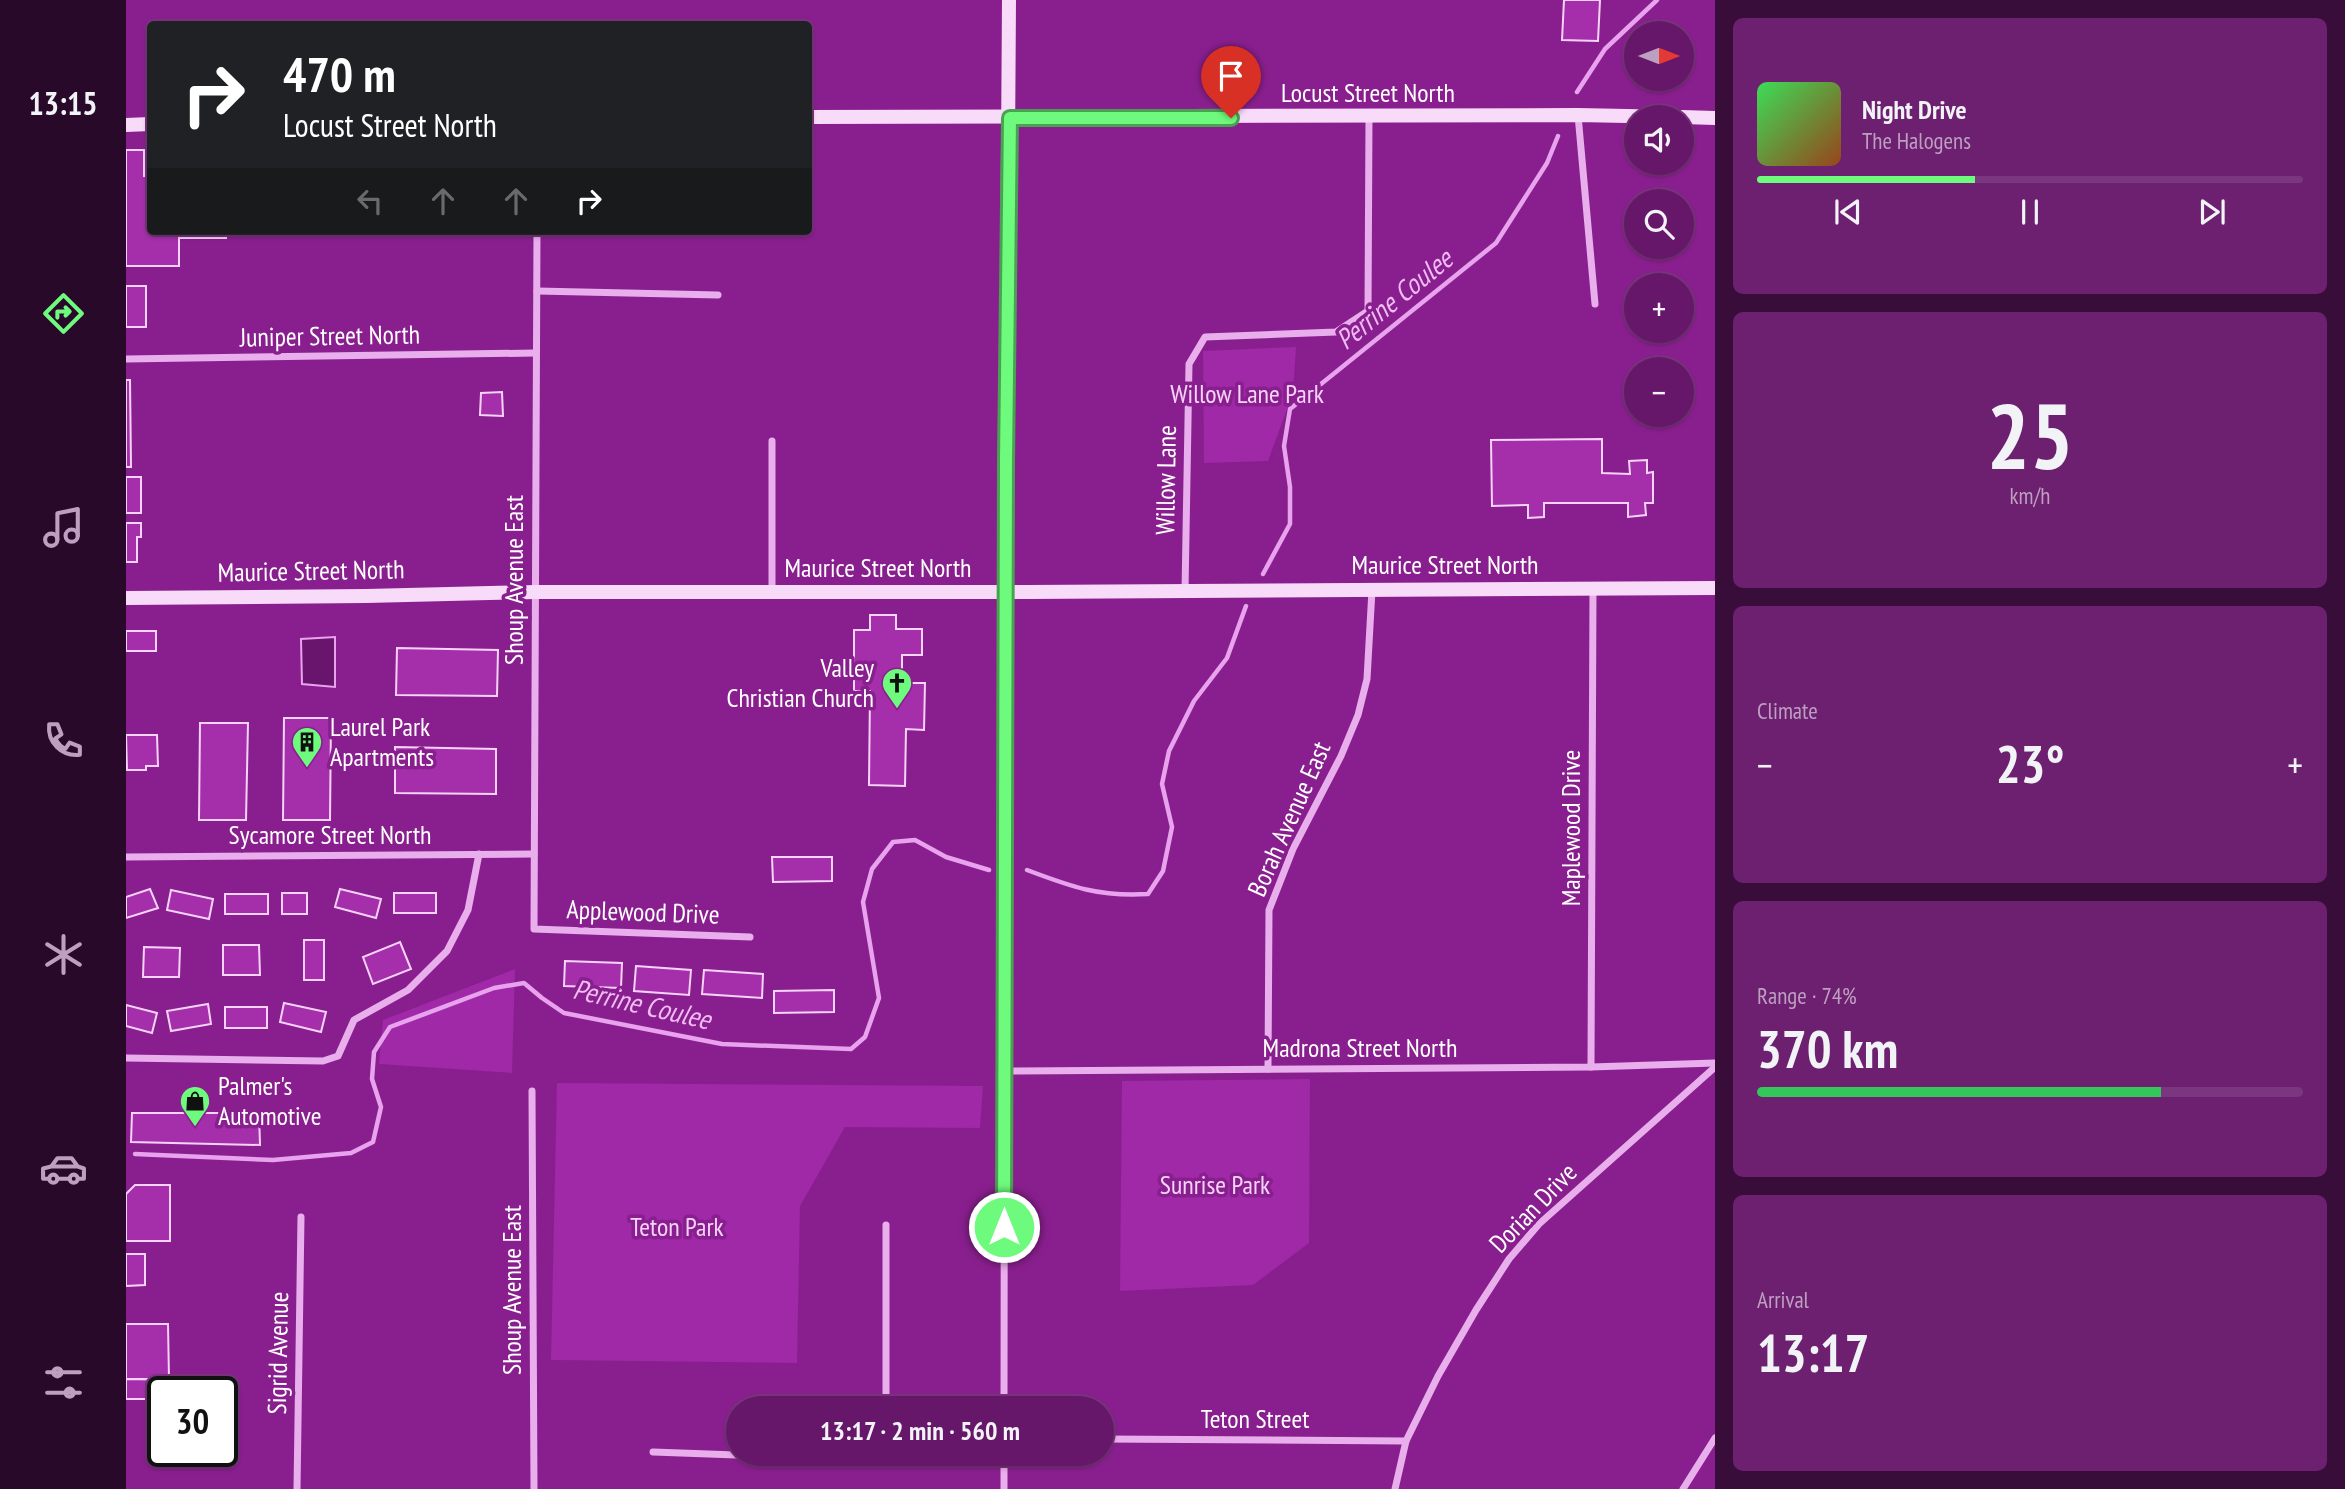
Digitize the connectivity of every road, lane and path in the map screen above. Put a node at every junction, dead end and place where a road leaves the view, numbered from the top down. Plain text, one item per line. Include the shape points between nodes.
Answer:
1 (1009, 0) edge
2 (1578, 116) junction
3 (1624, 116) edge
4 (812, 117) edge
5 (1368, 117) junction
6 (1694, 117) edge
7 (1010, 118) junction
8 (1715, 118) edge
9 (147, 124) edge
10 (126, 125) edge
11 (537, 235) edge
12 (537, 291) junction
13 (718, 295) dead end
14 (1595, 304) dead end
15 (535, 353) junction
16 (126, 359) edge
17 (772, 441) dead end
18 (1593, 588) junction
19 (1715, 588) edge
20 (1372, 590) junction
21 (1185, 591) junction
22 (535, 592) junction
23 (1005, 592) junction
24 (772, 593) junction
25 (126, 598) edge
26 (534, 853) junction
27 (479, 855) junction
28 (126, 857) edge
29 (534, 929) joint
30 (750, 937) dead end
31 (126, 1058) edge
32 (1715, 1065) edge
33 (1591, 1067) junction
34 (1268, 1069) junction
35 (1005, 1070) junction
36 (532, 1091) dead end
37 (300, 1217) dead end
38 (886, 1225) dead end
39 (886, 1396) edge
40 (1004, 1396) edge
41 (1715, 1438) edge
42 (1114, 1439) edge
43 (1406, 1441) junction
44 (653, 1452) dead end
45 (726, 1455) edge
46 (1004, 1466) edge
47 (297, 1489) edge
48 (534, 1489) edge
49 (1004, 1489) edge
50 (1395, 1489) edge
51 (1683, 1489) edge

1 - 7 street
2 - 3 street, Locust Street North
2 - 5 street, Locust Street North
2 - 14 street
4 - 7 street, Locust Street North
5 - 7 street, Locust Street North
5 - 21 street, Willow Lane via 1368,310 1336,332 1205,337 1189,364
6 - 8 street
7 - 23 street
9 - 10 street
11 - 12 street, Shoup Avenue East
12 - 13 street
12 - 15 street, Shoup Avenue East
15 - 16 street, Juniper Street North
15 - 22 street, Shoup Avenue East
17 - 24 street
18 - 19 street, Maurice Street North
18 - 20 street, Maurice Street North
18 - 33 street, Maplewood Drive
20 - 21 street, Maurice Street North
20 - 34 street, Borah Avenue East via 1367,679 1358,715 1269,910
21 - 23 street, Maurice Street North
22 - 24 street, Maurice Street North
22 - 25 street, Maurice Street North
22 - 26 street, Shoup Avenue East
23 - 24 street, Maurice Street North
23 - 35 street
26 - 27 street, Sycamore Street North
26 - 29 street, Shoup Avenue East
27 - 28 street, Sycamore Street North
27 - 31 street via 468,910 447,951 408,990 354,1020 338,1056 323,1061
29 - 30 street, Applewood Drive
32 - 33 street, Madrona Street North
32 - 43 street, Dorian Drive via 1539,1224 1508,1259 1438,1376
33 - 34 street, Madrona Street North
34 - 35 street, Madrona Street North
35 - 40 street
36 - 48 street, Shoup Avenue East
37 - 47 street, Sigrid Avenue
38 - 39 street
41 - 51 street
42 - 43 street, Teton Street
43 - 50 street, Dorian Drive
44 - 45 street
46 - 49 street

